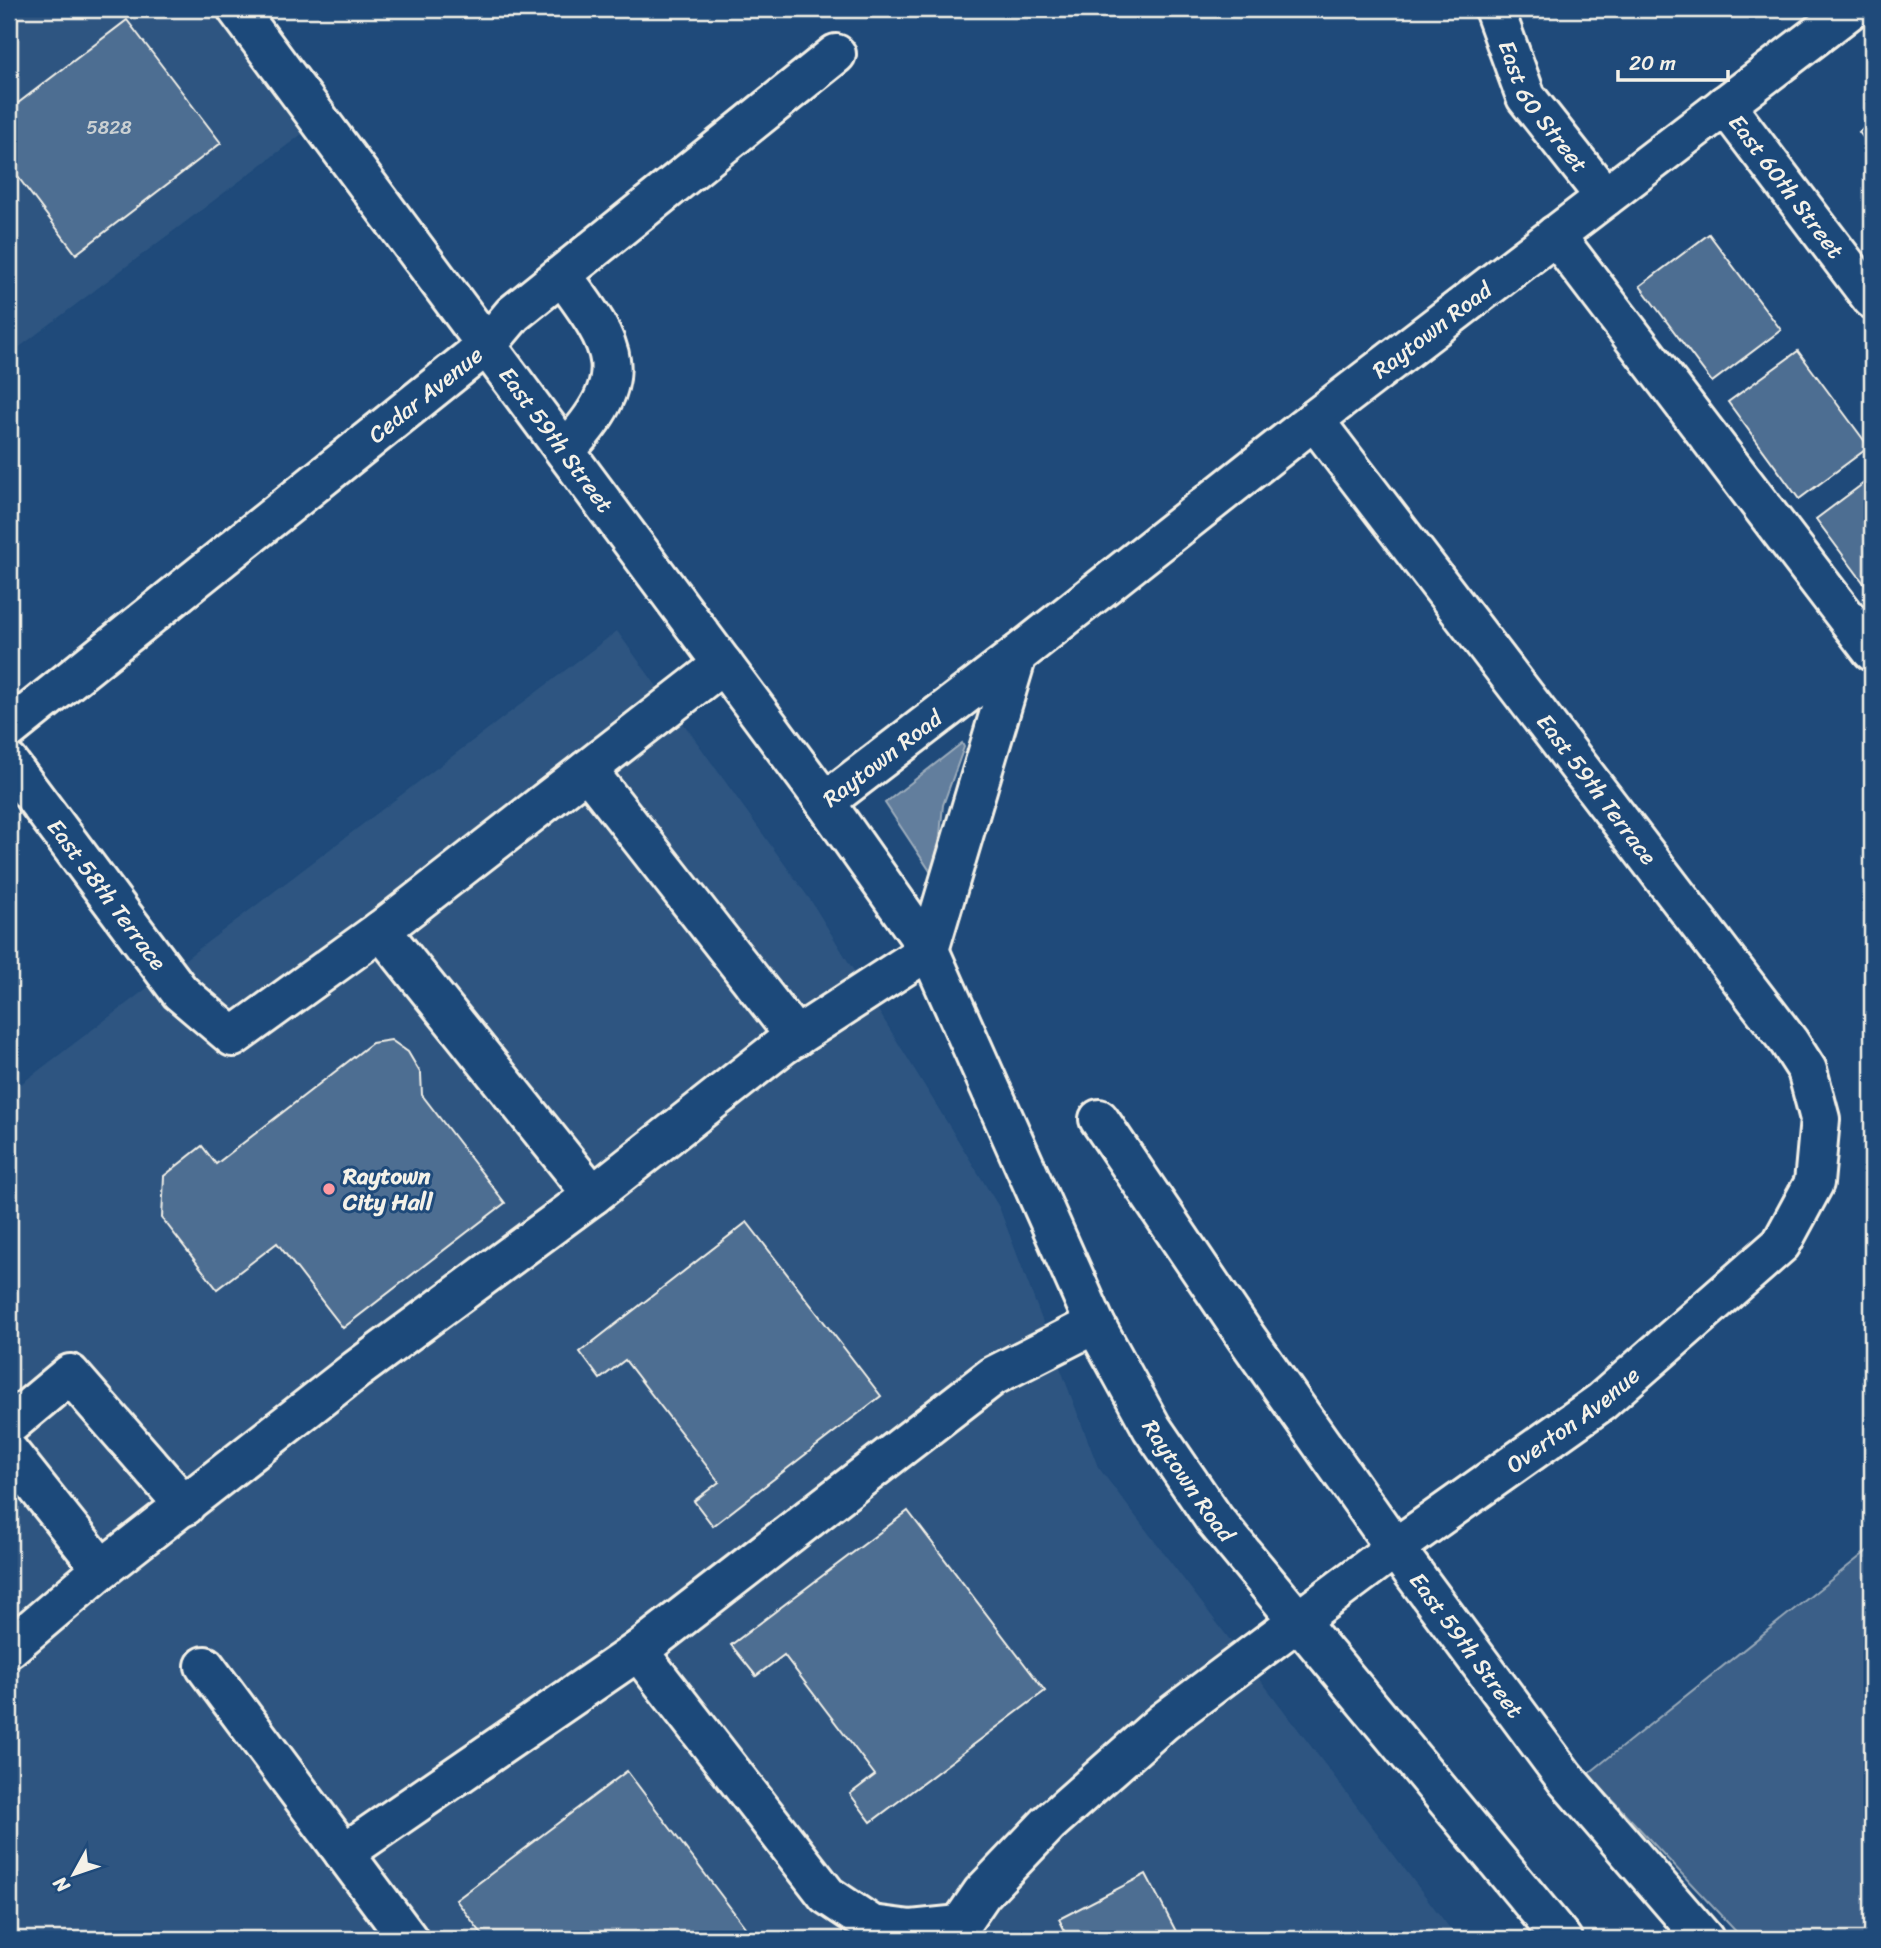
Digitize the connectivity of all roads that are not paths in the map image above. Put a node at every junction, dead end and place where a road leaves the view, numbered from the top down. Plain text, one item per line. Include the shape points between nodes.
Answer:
1 (237, 9) edge
2 (1494, 9) edge
3 (1851, 9) edge
4 (836, 54) dead end
5 (1726, 105) junction
6 (1605, 197) junction
7 (1555, 235) junction
8 (562, 275) junction
9 (1872, 299) edge
10 (487, 345) junction
11 (1314, 420) junction
12 (565, 451) junction
13 (1872, 651) edge
14 (1017, 655) junction
15 (723, 664) junction
16 (9, 729) edge
17 (9, 763) edge
18 (587, 770) junction
19 (825, 802) junction
20 (381, 930) junction
21 (929, 950) junction
22 (796, 1037) junction
23 (1099, 1119) dead end
24 (1814, 1182) joint
25 (593, 1195) junction
26 (1095, 1324) junction
27 (9, 1426) edge
28 (9, 1452) edge
29 (185, 1506) junction
30 (1395, 1548) junction
31 (102, 1569) junction
32 (1297, 1621) junction
33 (9, 1648) edge
34 (638, 1651) junction
35 (205, 1666) dead end
36 (344, 1853) junction
37 (952, 1934) edge
38 (408, 1939) edge
39 (1562, 1939) edge
40 (1703, 1939) edge

1 - 10 street, East 59th Street
2 - 6 street, East 60 Street via 1526,97
3 - 5 street, Raytown Road
4 - 8 street, Cedar Avenue
5 - 6 street, Raytown Road
5 - 9 street, East 60th Street
6 - 7 street, Raytown Road
7 - 11 street, Raytown Road
7 - 13 street
8 - 10 street, Cedar Avenue via 513,314
8 - 12 street via 600,327 613,368 594,421
10 - 12 street, East 59th Street
10 - 16 street, Cedar Avenue
11 - 14 street, Raytown Road
11 - 24 street, East 59th Terrace via 1789,1042 1807,1070 1820,1119
12 - 15 street, East 59th Street
14 - 19 street, Raytown Road
14 - 21 street
15 - 18 street
15 - 19 street, East 59th Street
17 - 20 street, East 58th Terrace via 180,992 233,1037
18 - 20 street
18 - 22 street
19 - 21 street, Raytown Road
20 - 25 street
21 - 22 street
21 - 26 street, Raytown Road
22 - 25 street
23 - 30 street, East 59th Street via 1238,1343
24 - 30 street, Overton Avenue via 1781,1244 1621,1384
25 - 29 street via 356,1370
26 - 32 street, Raytown Road via 1152,1428 1213,1519
26 - 34 street via 992,1376
27 - 29 street via 70,1374
28 - 31 street
29 - 31 street
30 - 32 street, Overton Avenue
30 - 40 street, East 59th Street via 1565,1778
31 - 33 street
32 - 37 street, Overton Avenue via 1163,1722 1049,1822 982,1893
32 - 39 street, Raytown Road
34 - 36 street
34 - 37 street via 827,1895 872,1926
35 - 36 street
36 - 38 street

